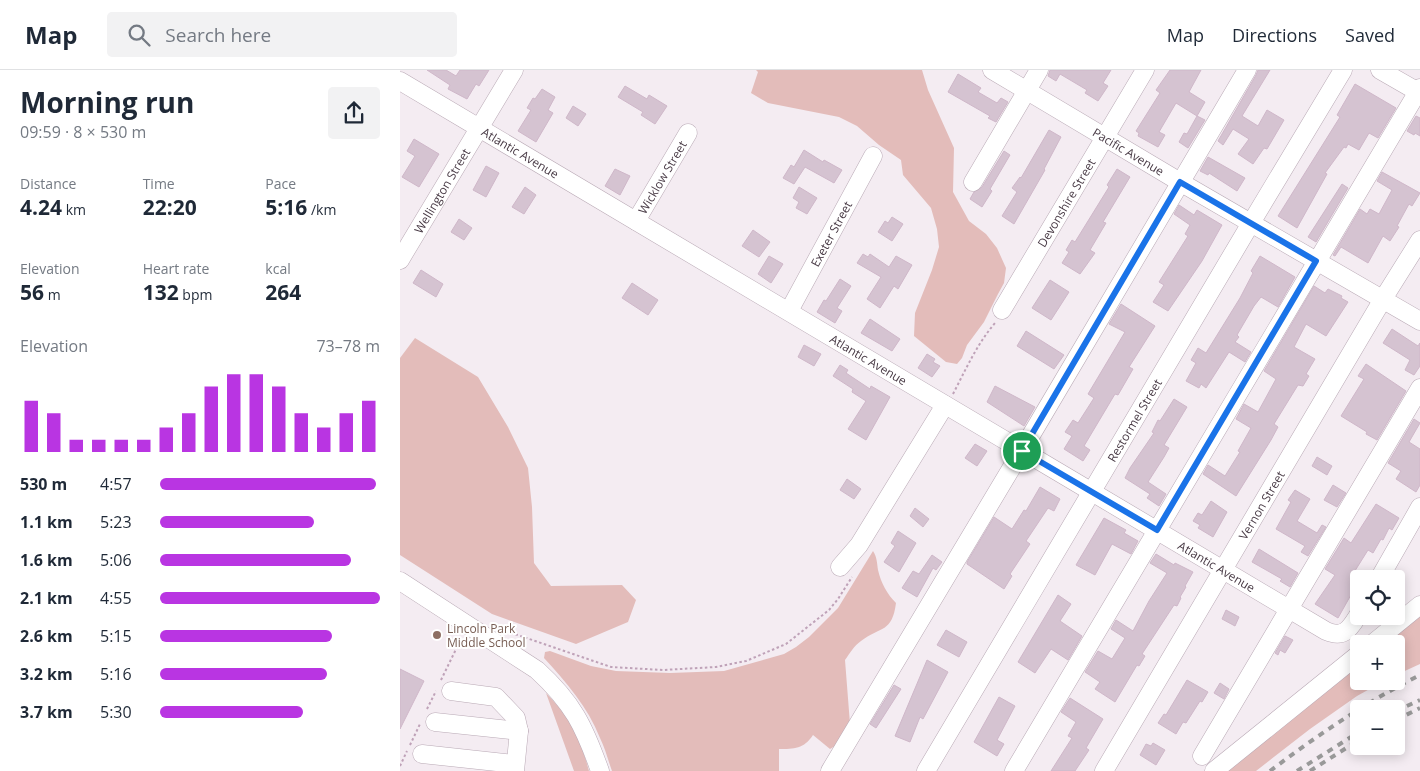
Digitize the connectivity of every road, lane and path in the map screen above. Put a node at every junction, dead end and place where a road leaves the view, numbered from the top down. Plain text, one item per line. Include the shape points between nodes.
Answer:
1 (514, 70) edge
2 (992, 70) edge
3 (1039, 70) edge
4 (1145, 70) edge
5 (1247, 70) edge
6 (1343, 70) edge
7 (1380, 70) edge
8 (400, 81) edge
9 (1026, 91) junction
10 (1419, 91) edge
11 (480, 128) junction
12 (688, 133) dead end
13 (1104, 137) junction
14 (873, 156) dead end
15 (973, 182) dead end
16 (1180, 182) junction
17 (636, 221) junction
18 (1251, 223) junction
19 (1420, 240) edge
20 (400, 260) edge
21 (1316, 261) junction
22 (1383, 299) junction
23 (789, 311) junction
24 (999, 316) joint
25 (1420, 321) edge
26 (1420, 388) edge
27 (948, 402) junction
28 (1022, 451) junction
29 (1092, 492) junction
30 (1420, 507) edge
31 (1157, 530) junction
32 (1222, 569) junction
33 (1384, 570) edge
34 (846, 572) joint
35 (400, 581) edge
36 (1420, 605) edge
37 (1289, 609) junction
38 (469, 625) junction
39 (1352, 625) edge
40 (501, 630) dead end
41 (1383, 635) edge
42 (1350, 661) edge
43 (451, 691) dead end
44 (427, 720) junction
45 (519, 731) junction
46 (422, 754) dead end
47 (1202, 756) dead end
48 (400, 766) edge
49 (515, 767) edge
50 (600, 771) edge
51 (830, 771) edge
52 (926, 771) edge
53 (1014, 771) edge
54 (1104, 771) edge
55 (1214, 771) edge

1 - 11 street, Wellington Street
2 - 9 street, Pacific Avenue
3 - 9 street
4 - 13 street, Devonshire Street
5 - 16 street
6 - 18 street, Restormel Street
7 - 10 street
8 - 11 street, Atlantic Avenue
9 - 13 street, Pacific Avenue
9 - 15 street
10 - 21 street
11 - 17 street, Atlantic Avenue
11 - 20 street, Wellington Street
12 - 17 street, Wicklow Street
13 - 16 street, Pacific Avenue
13 - 24 street, Devonshire Street
14 - 23 street, Exeter Street
16 - 18 street, Pacific Avenue
16 - 28 street
17 - 23 street, Atlantic Avenue
18 - 21 street, Pacific Avenue
18 - 29 street, Restormel Street
19 - 22 street, Vernon Street
21 - 22 street, Pacific Avenue
21 - 31 street
22 - 25 street, Pacific Avenue
22 - 32 street, Vernon Street
23 - 27 street, Atlantic Avenue
24 - 27 path via 971,358
26 - 37 street
27 - 28 street, Atlantic Avenue
27 - 34 street
28 - 29 street, Atlantic Avenue
28 - 51 street
29 - 31 street, Atlantic Avenue
29 - 52 street, Restormel Street
30 - 33 street
31 - 32 street, Atlantic Avenue
31 - 53 street
32 - 37 street, Atlantic Avenue
32 - 54 street, Vernon Street
34 - 40 path via 838,599 829,610 786,644 746,662 663,670 611,667
35 - 38 street
36 - 41 street
37 - 39 street, Atlantic Avenue via 1326,631 1339,634
37 - 47 street
38 - 44 path
38 - 50 street via 537,670 552,684 579,719
42 - 55 street
43 - 45 street via 496,697 516,718
44 - 45 street
44 - 48 path
45 - 49 street
46 - 49 street

